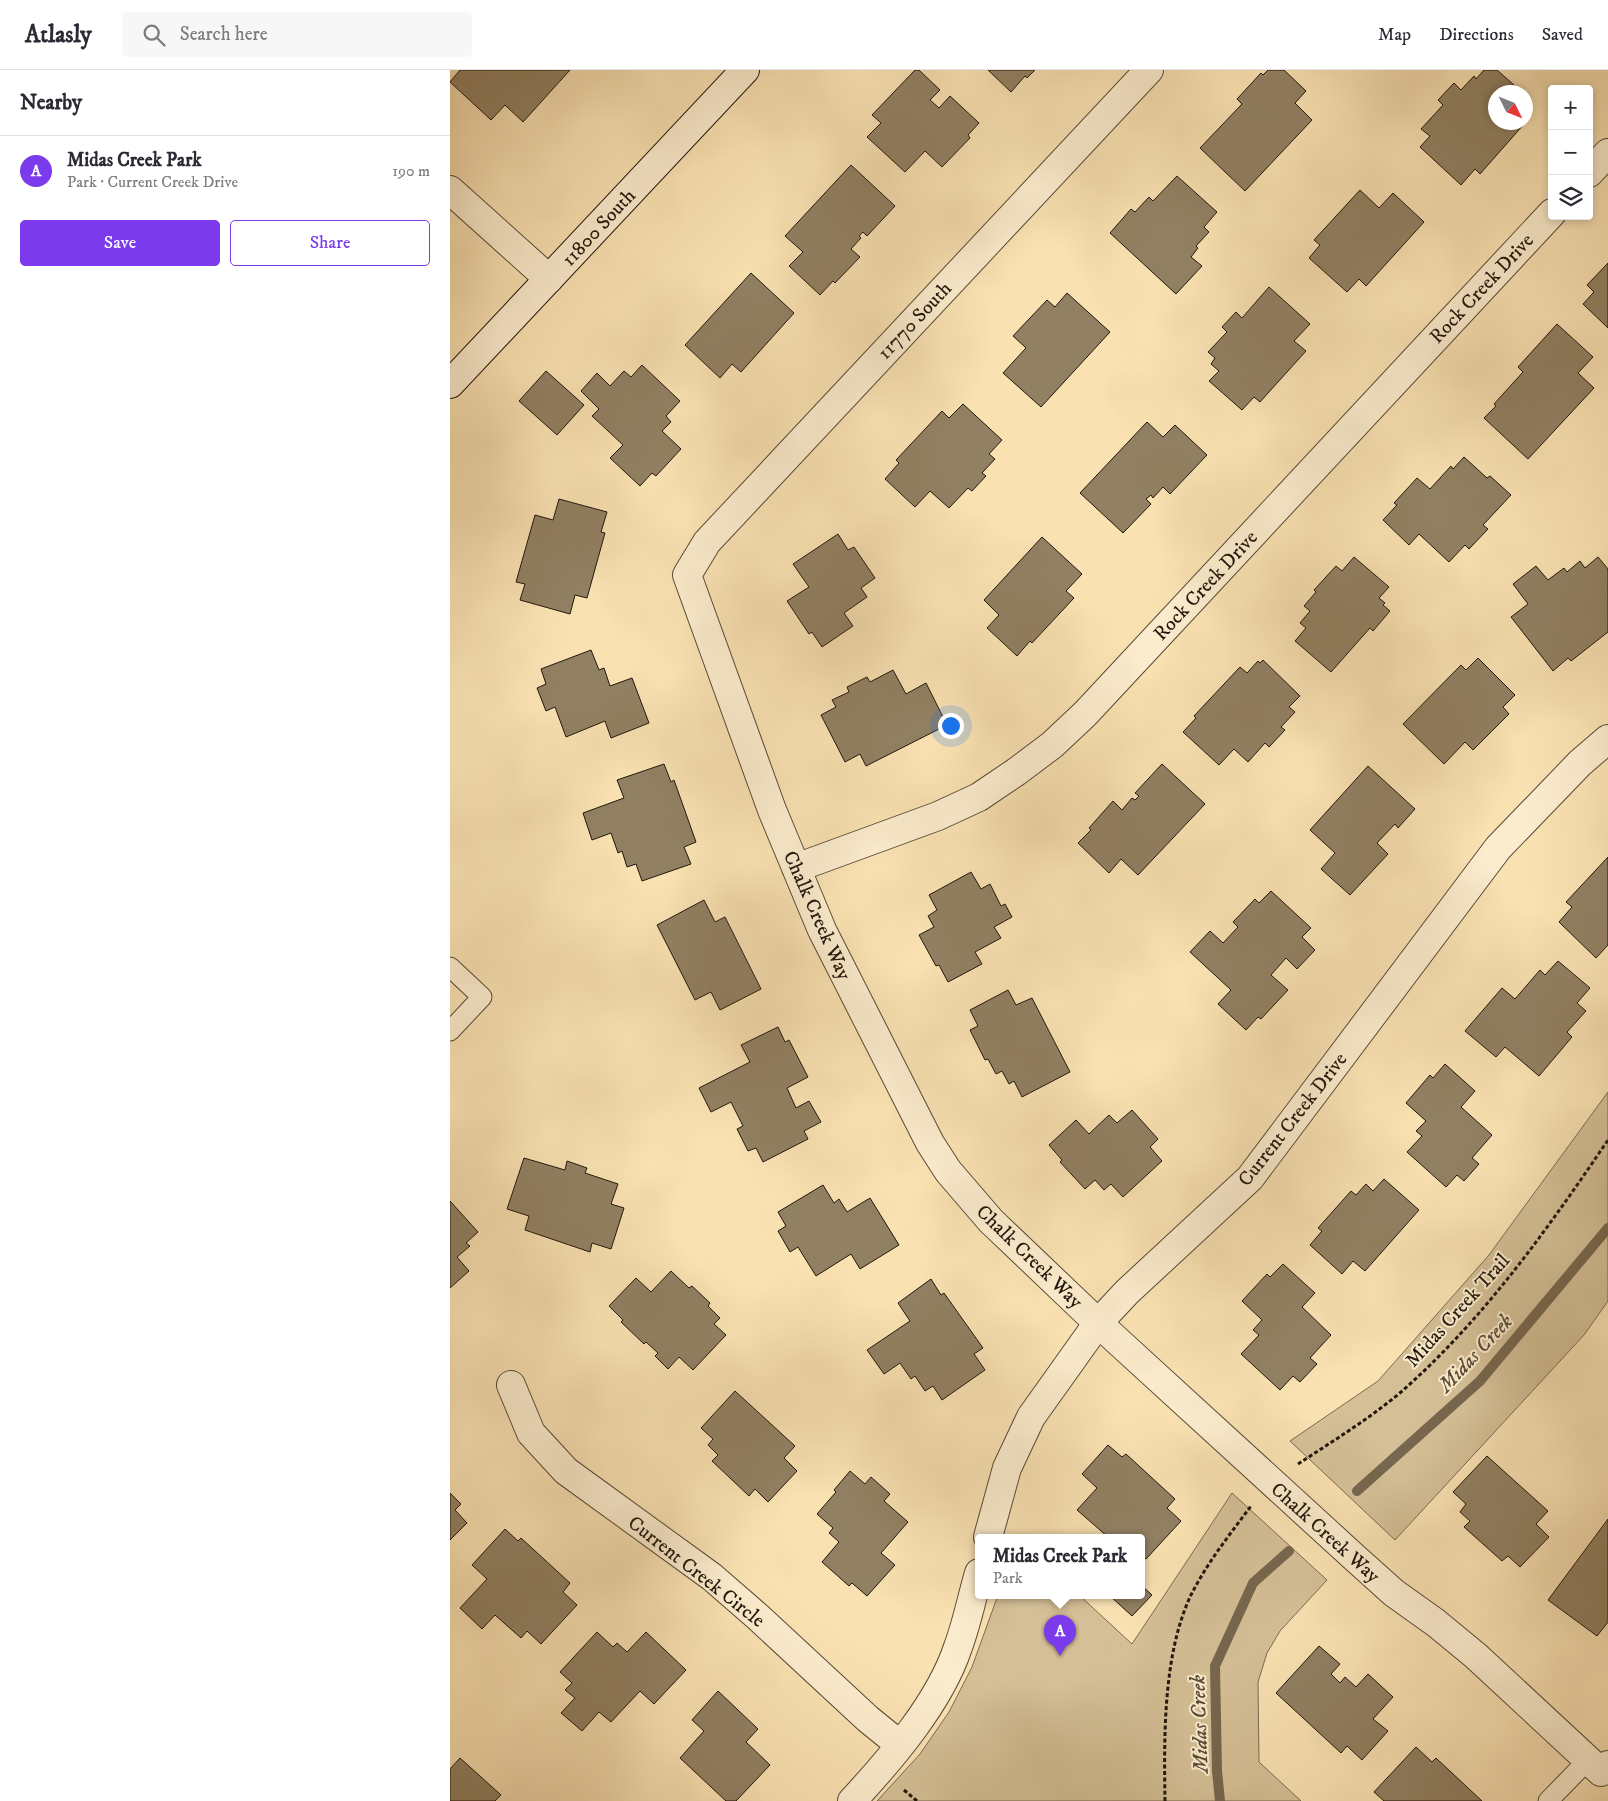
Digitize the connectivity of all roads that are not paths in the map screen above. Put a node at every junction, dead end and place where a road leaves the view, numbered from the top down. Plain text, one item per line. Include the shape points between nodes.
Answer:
1 (745, 70) edge
2 (1148, 70) edge
3 (1608, 153) edge
4 (1593, 169) edge
5 (450, 190) edge
6 (1548, 217) edge
7 (549, 279) junction
8 (450, 384) edge
9 (687, 575) joint
10 (1608, 739) edge
11 (796, 868) junction
12 (450, 966) edge
13 (450, 1031) edge
14 (1098, 1322) junction
15 (512, 1386) dead end
16 (989, 1534) edge
17 (975, 1587) edge
18 (900, 1745) junction
19 (1599, 1765) edge
20 (852, 1801) edge
21 (1548, 1801) edge

1 - 7 street, 11800 South
2 - 9 street, 11770 South via 707,542
3 - 4 street
5 - 7 street
6 - 11 street, Rock Creek Drive via 1085,714 1052,744 986,792 946,812
7 - 8 street, 11800 South
9 - 11 street, Chalk Creek Way
10 - 14 street, Current Creek Drive via 1580,763 1498,848 1250,1178
11 - 14 street, Chalk Creek Way via 822,930 930,1143 948,1171 991,1221
12 - 13 lane via 482,997
14 - 16 street, Current Creek Drive via 1031,1417 1007,1468
14 - 19 street, Chalk Creek Way via 1394,1593 1436,1622
15 - 18 street, Current Creek Circle via 531,1433 566,1471 712,1577
17 - 18 street via 958,1648 936,1695
18 - 20 street
19 - 21 lane

